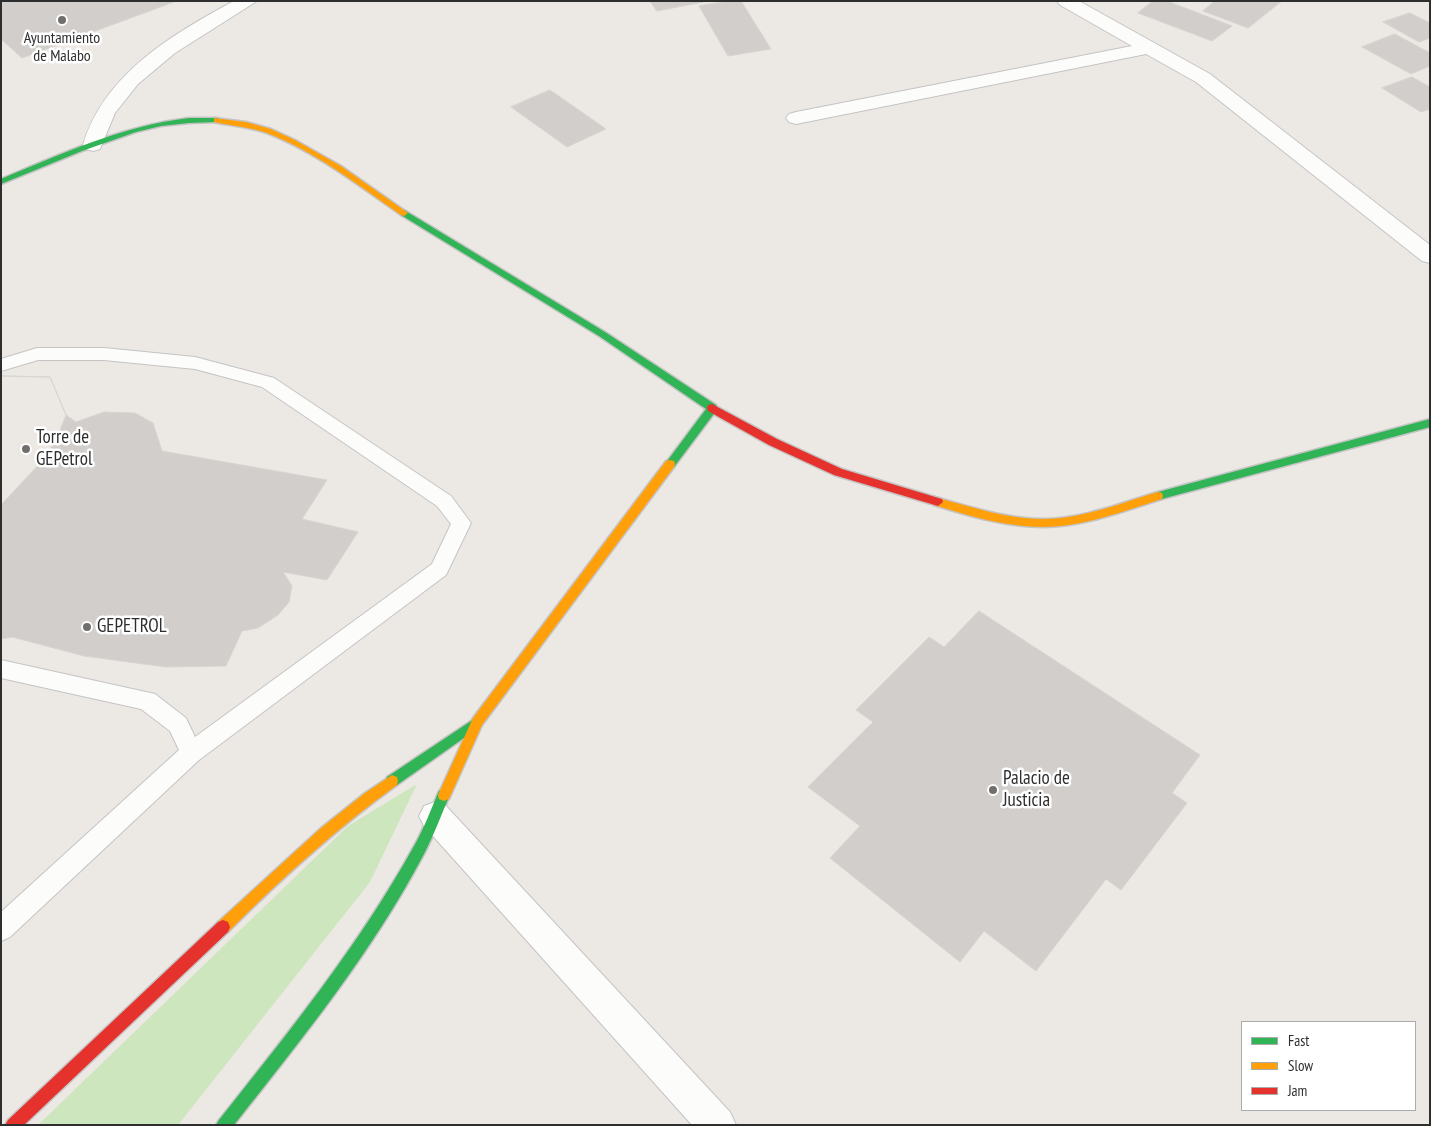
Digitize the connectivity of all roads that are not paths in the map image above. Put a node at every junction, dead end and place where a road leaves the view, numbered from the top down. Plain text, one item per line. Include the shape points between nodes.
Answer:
1 (248, 1) edge
2 (1066, 1) edge
3 (1148, 48) junction
4 (796, 118) dead end
5 (93, 146) junction
6 (1, 182) edge
7 (1430, 256) edge
8 (1, 364) edge
9 (712, 408) junction
10 (1430, 423) edge
11 (1, 669) edge
12 (477, 722) junction
13 (191, 752) junction
14 (435, 816) junction
15 (1, 929) edge
16 (13, 1125) edge
17 (224, 1125) edge
18 (717, 1125) edge

1 - 5 street via 169,49 140,73 118,94 104,114
2 - 3 street
3 - 4 street
3 - 7 street via 1203,78
5 - 6 street
5 - 9 street via 179,122 236,120 290,138 412,218 666,375
8 - 13 lane via 37,354 104,354 196,363 268,382 444,501 461,523 439,569
9 - 10 street via 773,442 838,472 991,516 1043,523 1080,517
9 - 12 street
11 - 13 lane via 147,701 178,725
12 - 14 street
12 - 16 street via 350,810 282,868
13 - 15 lane
14 - 17 street via 419,849 372,926 295,1036
14 - 18 street

